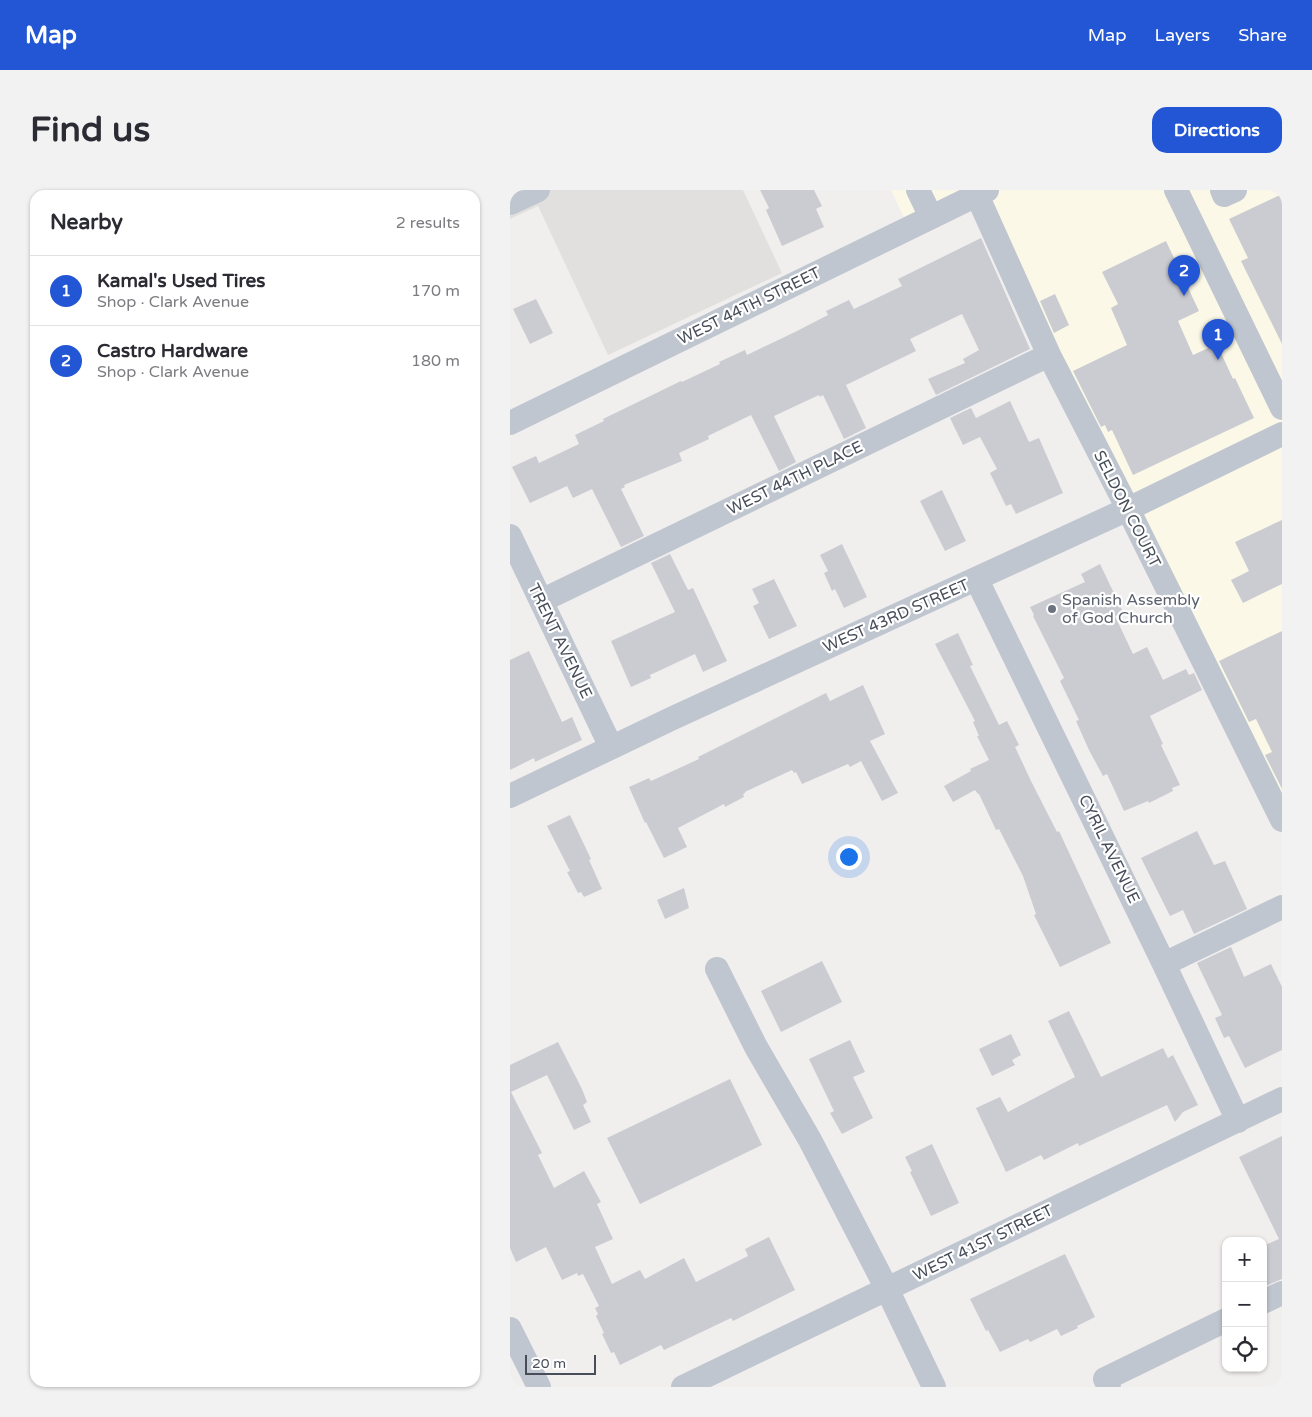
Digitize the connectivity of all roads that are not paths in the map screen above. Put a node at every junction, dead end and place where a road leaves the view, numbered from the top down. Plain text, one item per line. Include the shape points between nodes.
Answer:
1 (538, 190) edge
2 (918, 190) edge
3 (1176, 190) edge
4 (1222, 190) edge
5 (1235, 190) edge
6 (982, 192) edge
7 (510, 203) edge
8 (931, 217) junction
9 (1049, 355) junction
10 (1276, 380) edge
11 (1282, 408) edge
12 (510, 423) edge
13 (1282, 434) edge
14 (1128, 509) junction
15 (510, 536) edge
16 (977, 580) junction
17 (540, 601) junction
18 (612, 747) junction
19 (510, 796) edge
20 (1282, 820) edge
21 (1282, 907) edge
22 (1164, 964) junction
23 (717, 969) dead end
24 (1282, 1099) edge
25 (1238, 1121) junction
26 (887, 1289) junction
27 (1282, 1293) edge
28 (1267, 1300) edge
29 (1222, 1322) edge
30 (510, 1329) edge
31 (539, 1387) edge
32 (683, 1387) edge
33 (934, 1387) edge
34 (1109, 1387) edge

1 - 7 street
2 - 8 street
3 - 10 street
4 - 5 street via 1224,195
6 - 8 street, WEST 44TH STREET
6 - 9 street, SELDON COURT
8 - 12 street, WEST 44TH STREET
9 - 14 street, SELDON COURT
9 - 17 street, WEST 44TH PLACE
10 - 11 street
13 - 14 street, WEST 43RD STREET
14 - 16 street, WEST 43RD STREET
14 - 20 street, SELDON COURT
15 - 17 street, TRENT AVENUE
16 - 18 street, WEST 43RD STREET
16 - 22 street, CYRIL AVENUE
17 - 18 street, TRENT AVENUE
18 - 19 street, WEST 43RD STREET
21 - 22 street
22 - 25 street, CYRIL AVENUE
23 - 26 street
24 - 25 street, WEST 41ST STREET
25 - 26 street, WEST 41ST STREET
26 - 32 street, WEST 41ST STREET
26 - 33 street
27 - 28 street
29 - 34 street via 1105,1379
30 - 31 street

